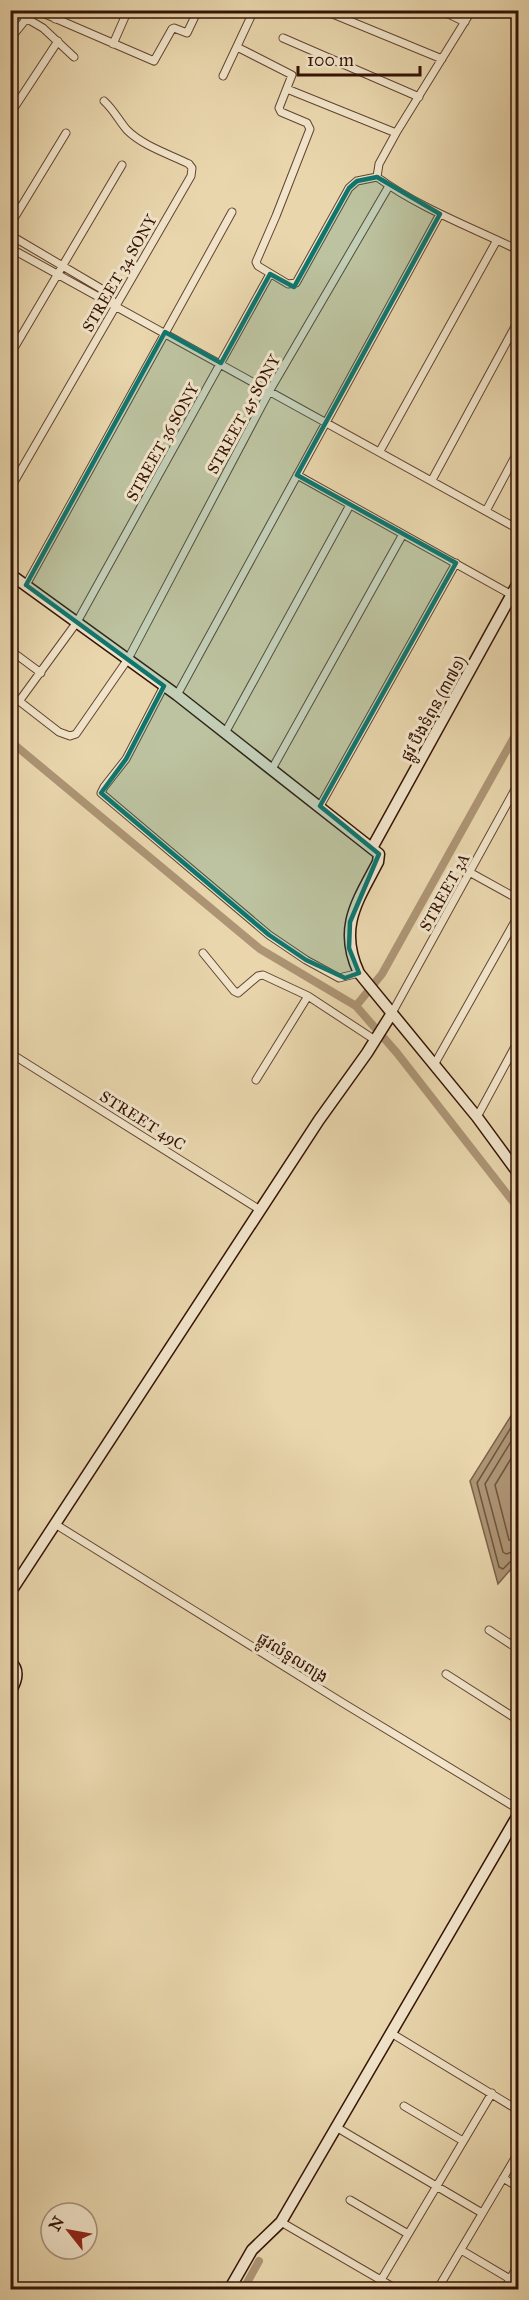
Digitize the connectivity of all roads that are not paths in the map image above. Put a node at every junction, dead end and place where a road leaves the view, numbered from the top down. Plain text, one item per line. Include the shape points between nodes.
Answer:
1 (12, 10) edge
2 (36, 10) edge
3 (59, 10) edge
4 (128, 10) edge
5 (198, 10) edge
6 (254, 10) edge
7 (323, 10) edge
8 (440, 10) edge
9 (472, 10) edge
10 (27, 18) junction
11 (56, 19) junction
12 (465, 22) junction
13 (283, 38) dead end
14 (10, 39) edge
15 (58, 41) junction
16 (113, 44) junction
17 (237, 47) junction
18 (74, 57) dead end
19 (442, 59) junction
20 (223, 76) dead end
21 (287, 88) junction
22 (418, 97) junction
23 (104, 100) dead end
24 (10, 114) edge
25 (66, 133) dead end
26 (396, 133) junction
27 (122, 165) dead end
28 (377, 177) junction
29 (389, 186) junction
30 (232, 212) dead end
31 (440, 214) junction
32 (10, 225) edge
33 (10, 235) edge
34 (497, 240) junction
35 (10, 248) edge
36 (519, 250) edge
37 (63, 267) junction
38 (270, 274) junction
39 (59, 275) junction
40 (115, 305) junction
41 (519, 321) edge
42 (165, 332) junction
43 (10, 355) edge
44 (222, 363) junction
45 (270, 390) junction
46 (326, 422) junction
47 (380, 451) junction
48 (519, 452) edge
49 (297, 475) junction
50 (432, 480) junction
51 (10, 489) edge
52 (350, 505) junction
53 (486, 511) junction
54 (519, 529) edge
55 (403, 534) junction
56 (456, 563) junction
57 (10, 574) edge
58 (519, 583) edge
59 (26, 585) junction
60 (512, 595) junction
61 (77, 622) junction
62 (10, 650) edge
63 (128, 659) junction
64 (41, 673) junction
65 (164, 686) junction
66 (10, 693) edge
67 (177, 695) junction
68 (20, 700) junction
69 (225, 733) junction
70 (272, 769) junction
71 (519, 784) edge
72 (320, 806) junction
73 (372, 848) junction
74 (471, 873) junction
75 (519, 899) edge
76 (519, 916) edge
77 (203, 953) dead end
78 (359, 973) junction
79 (308, 996) junction
80 (392, 1013) junction
81 (376, 1039) junction
82 (519, 1041) edge
83 (10, 1053) edge
84 (434, 1065) junction
85 (256, 1080) dead end
86 (477, 1117) junction
87 (517, 1167) edge
88 (260, 1210) junction
89 (55, 1524) junction
90 (10, 1593) edge
91 (489, 1630) dead end
92 (519, 1649) edge
93 (10, 1661) edge
94 (446, 1674) dead end
95 (10, 1692) edge
96 (519, 1720) edge
97 (519, 1809) edge
98 (519, 1815) edge
99 (391, 2033) junction
100 (492, 2093) junction
101 (404, 2106) dead end
102 (519, 2109) edge
103 (336, 2127) junction
104 (463, 2141) junction
105 (519, 2153) edge
106 (503, 2178) junction
107 (436, 2186) junction
108 (519, 2187) edge
109 (350, 2200) dead end
110 (482, 2213) junction
111 (280, 2222) junction
112 (408, 2234) junction
113 (461, 2250) junction
114 (519, 2265) edge
115 (510, 2279) junction
116 (381, 2280) junction
117 (229, 2289) edge
118 (398, 2289) edge
119 (437, 2289) edge
120 (504, 2289) edge

1 - 10 street
2 - 11 street
3 - 11 street
4 - 16 street
5 - 16 street via 187,33 172,29 154,61
6 - 17 street
7 - 19 street
8 - 12 street
9 - 12 street
10 - 14 street
10 - 15 street
11 - 16 street
12 - 19 street
13 - 22 street
15 - 18 street
15 - 24 street
17 - 20 street
17 - 21 street via 290,73
19 - 22 street
21 - 26 street
21 - 38 street via 280,112 307,123 310,129 256,262
22 - 26 street
23 - 40 street, STREET 34 SONY via 133,135 192,168
25 - 32 street
26 - 28 street
27 - 37 street
28 - 29 street
28 - 38 street via 357,181 349,188 297,284 288,284
29 - 31 street
29 - 45 street, STREET 45 SONY
30 - 42 street
31 - 34 street
31 - 46 street
33 - 37 street
34 - 36 street
34 - 47 street
35 - 39 street
37 - 39 street
37 - 40 street via 105,291
38 - 44 street, STREET 36 SONY
39 - 40 street
39 - 43 street
40 - 42 street
40 - 51 street, STREET 34 SONY
41 - 50 street
42 - 44 street
42 - 59 street
44 - 45 street
44 - 61 street, STREET 36 SONY
45 - 46 street
45 - 63 street, STREET 45 SONY
46 - 47 street
46 - 49 street
47 - 50 street
48 - 53 street
49 - 52 street
49 - 67 street
50 - 53 street
52 - 55 street
52 - 69 street
53 - 54 street
55 - 56 street
55 - 70 street
56 - 60 street
56 - 72 street
57 - 59 street
58 - 60 street, ផ្លូវ បឹងទំពុន (៣៧១)
59 - 61 street
60 - 73 street, ផ្លូវ បឹងទំពុន (៣៧១)
61 - 63 street
61 - 64 street, STREET 36 SONY
62 - 64 street
63 - 65 street
63 - 68 street, STREET 45 SONY via 76,734 59,732
64 - 68 street, STREET 36 SONY
65 - 67 street
65 - 78 street via 126,759 101,793 269,935 339,978
66 - 68 street
67 - 69 street
69 - 70 street
70 - 72 street
71 - 74 street, STREET 3A
72 - 73 street
73 - 78 street via 379,854 378,862 350,922 348,937
74 - 75 street
74 - 80 street, STREET 3A
76 - 84 street
77 - 79 street via 238,993 263,975
78 - 80 street
79 - 81 street
79 - 85 street
80 - 81 street
80 - 84 street
81 - 88 street
82 - 86 street
83 - 88 street, STREET 49C
84 - 86 street
86 - 87 street
88 - 89 street
89 - 90 street
89 - 97 street, ផ្លូវលំទួលពង្រ
91 - 92 street
93 - 95 street via 17,1675
94 - 96 street
98 - 99 street
99 - 100 street
99 - 103 street
100 - 102 street
100 - 104 street
101 - 104 street
103 - 107 street
103 - 111 street
104 - 107 street
105 - 106 street
106 - 108 street
106 - 110 street
107 - 110 street
107 - 112 street
109 - 112 street
110 - 113 street
111 - 116 street
111 - 117 street via 252,2250
112 - 116 street
113 - 115 street
113 - 119 street
114 - 115 street
115 - 120 street
116 - 118 street

